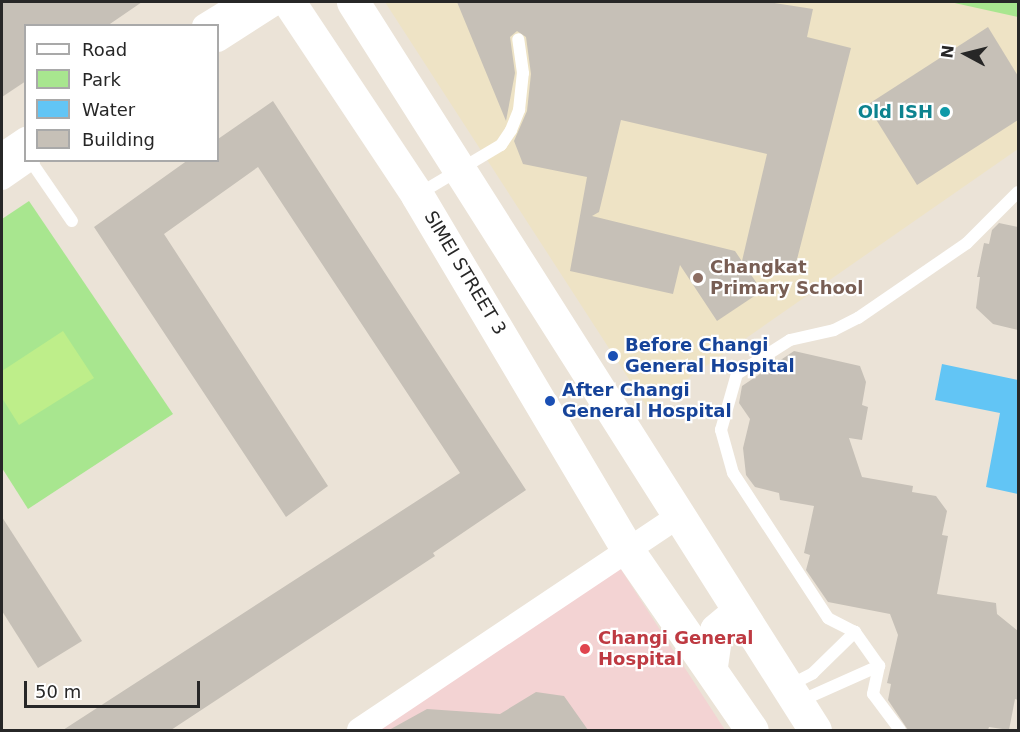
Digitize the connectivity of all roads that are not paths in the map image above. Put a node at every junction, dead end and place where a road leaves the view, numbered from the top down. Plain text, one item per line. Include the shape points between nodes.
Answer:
1 (243, 2) edge
2 (277, 2) edge
3 (289, 2) edge
4 (353, 2) edge
5 (207, 24) edge
6 (219, 39) edge
7 (518, 39) dead end
8 (22, 152) edge
9 (29, 162) edge
10 (460, 170) junction
11 (2, 178) edge
12 (1018, 192) edge
13 (417, 195) junction
14 (72, 221) dead end
15 (680, 515) junction
16 (629, 552) junction
17 (739, 611) junction
18 (855, 632) junction
19 (711, 666) junction
20 (879, 666) junction
21 (792, 694) junction
22 (358, 730) edge
23 (752, 730) edge
24 (815, 730) edge
25 (900, 730) edge

1 - 5 street
2 - 6 street
3 - 13 main road, SIMEI STREET 3
4 - 10 main road
7 - 10 lane via 523,73 519,110 511,130 501,145
8 - 11 street
9 - 14 lane
10 - 13 lane
10 - 15 main road
12 - 18 lane via 967,243 858,318 834,330 790,340 737,374 721,430 734,473 828,618
13 - 16 main road, SIMEI STREET 3
15 - 16 street
15 - 17 main road
16 - 19 main road, SIMEI STREET 3
16 - 22 street
17 - 19 main road via 716,630
17 - 21 main road
18 - 20 lane
18 - 21 lane
19 - 23 main road, SIMEI STREET 3
20 - 21 lane
20 - 25 lane via 873,694
21 - 24 main road

